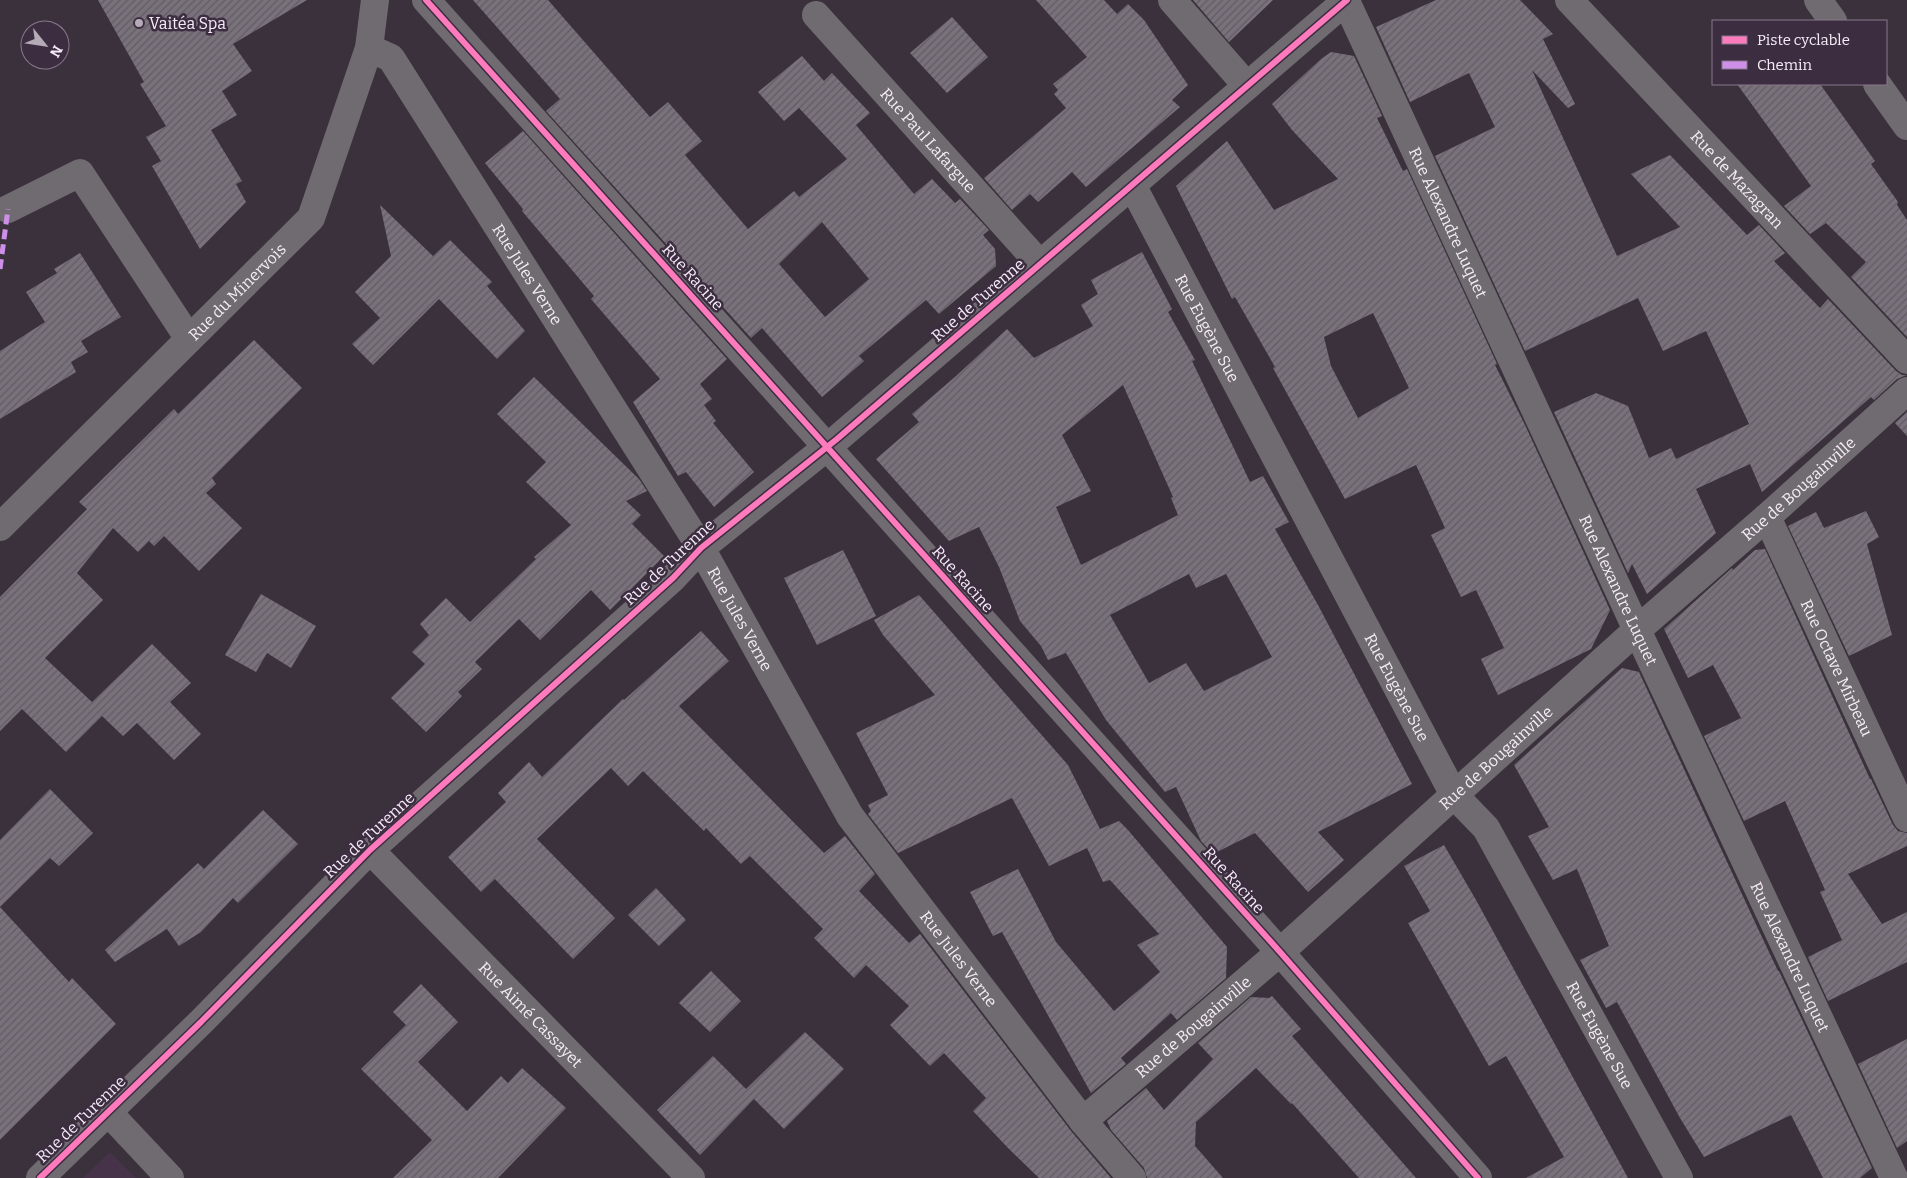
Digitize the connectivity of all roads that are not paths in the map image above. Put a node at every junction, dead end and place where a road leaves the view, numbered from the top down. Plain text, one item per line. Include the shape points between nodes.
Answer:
1 (375, 0) edge
2 (426, 0) edge
3 (1172, 0) edge
4 (1346, 0) edge
5 (1569, 0) edge
6 (1818, 0) edge
7 (816, 15) dead end
8 (1832, 20) edge
9 (369, 48) junction
10 (1878, 85) edge
11 (1247, 86) junction
12 (1907, 126) edge
13 (1132, 185) junction
14 (8, 209) dead end
15 (1040, 264) junction
16 (189, 339) junction
17 (1907, 360) edge
18 (1907, 391) edge
19 (827, 448) junction
20 (1767, 517) junction
21 (0, 527) edge
22 (702, 548) junction
23 (1637, 630) junction
24 (1454, 795) junction
25 (1907, 818) edge
26 (370, 850) junction
27 (1280, 952) junction
28 (107, 1111) junction
29 (1083, 1121) junction
30 (40, 1178) edge
31 (170, 1178) edge
32 (690, 1178) edge
33 (1132, 1178) edge
34 (1478, 1178) edge
35 (1679, 1178) edge
36 (1894, 1178) edge

1 - 9 street, Rue du Minervois
2 - 19 street, Rue Racine
3 - 11 street
4 - 11 street, Rue de Turenne
4 - 23 street, Rue Alexandre Luquet
5 - 17 street, Rue de Mazagran
6 - 8 street
7 - 15 street, Rue Paul Lafargue
9 - 16 street, Rue du Minervois via 311,218
9 - 22 street, Rue Jules Verne via 391,58
10 - 12 street
11 - 13 street, Rue de Turenne
13 - 15 street, Rue de Turenne
13 - 24 street, Rue Eugène Sue
14 - 16 street via 80,173
15 - 19 street, Rue de Turenne
16 - 21 street, Rue du Minervois
18 - 20 street, Rue de Bougainville
19 - 22 street, Rue de Turenne
19 - 27 street, Rue Racine
20 - 23 street, Rue de Bougainville
20 - 25 street, Rue Octave Mirbeau
22 - 26 street, Rue de Turenne via 673,578
22 - 29 street, Rue Jules Verne via 850,816
23 - 24 street, Rue de Bougainville
23 - 36 street, Rue Alexandre Luquet
24 - 27 street, Rue de Bougainville
24 - 35 street, Rue Eugène Sue via 1486,828
26 - 28 street, Rue de Turenne via 201,1022
26 - 32 street, Rue Aimé Cassayet
27 - 29 street, Rue de Bougainville
27 - 34 street, Rue Racine
28 - 30 street, Rue de Turenne
28 - 31 street
29 - 33 street, Rue Jules Verne

